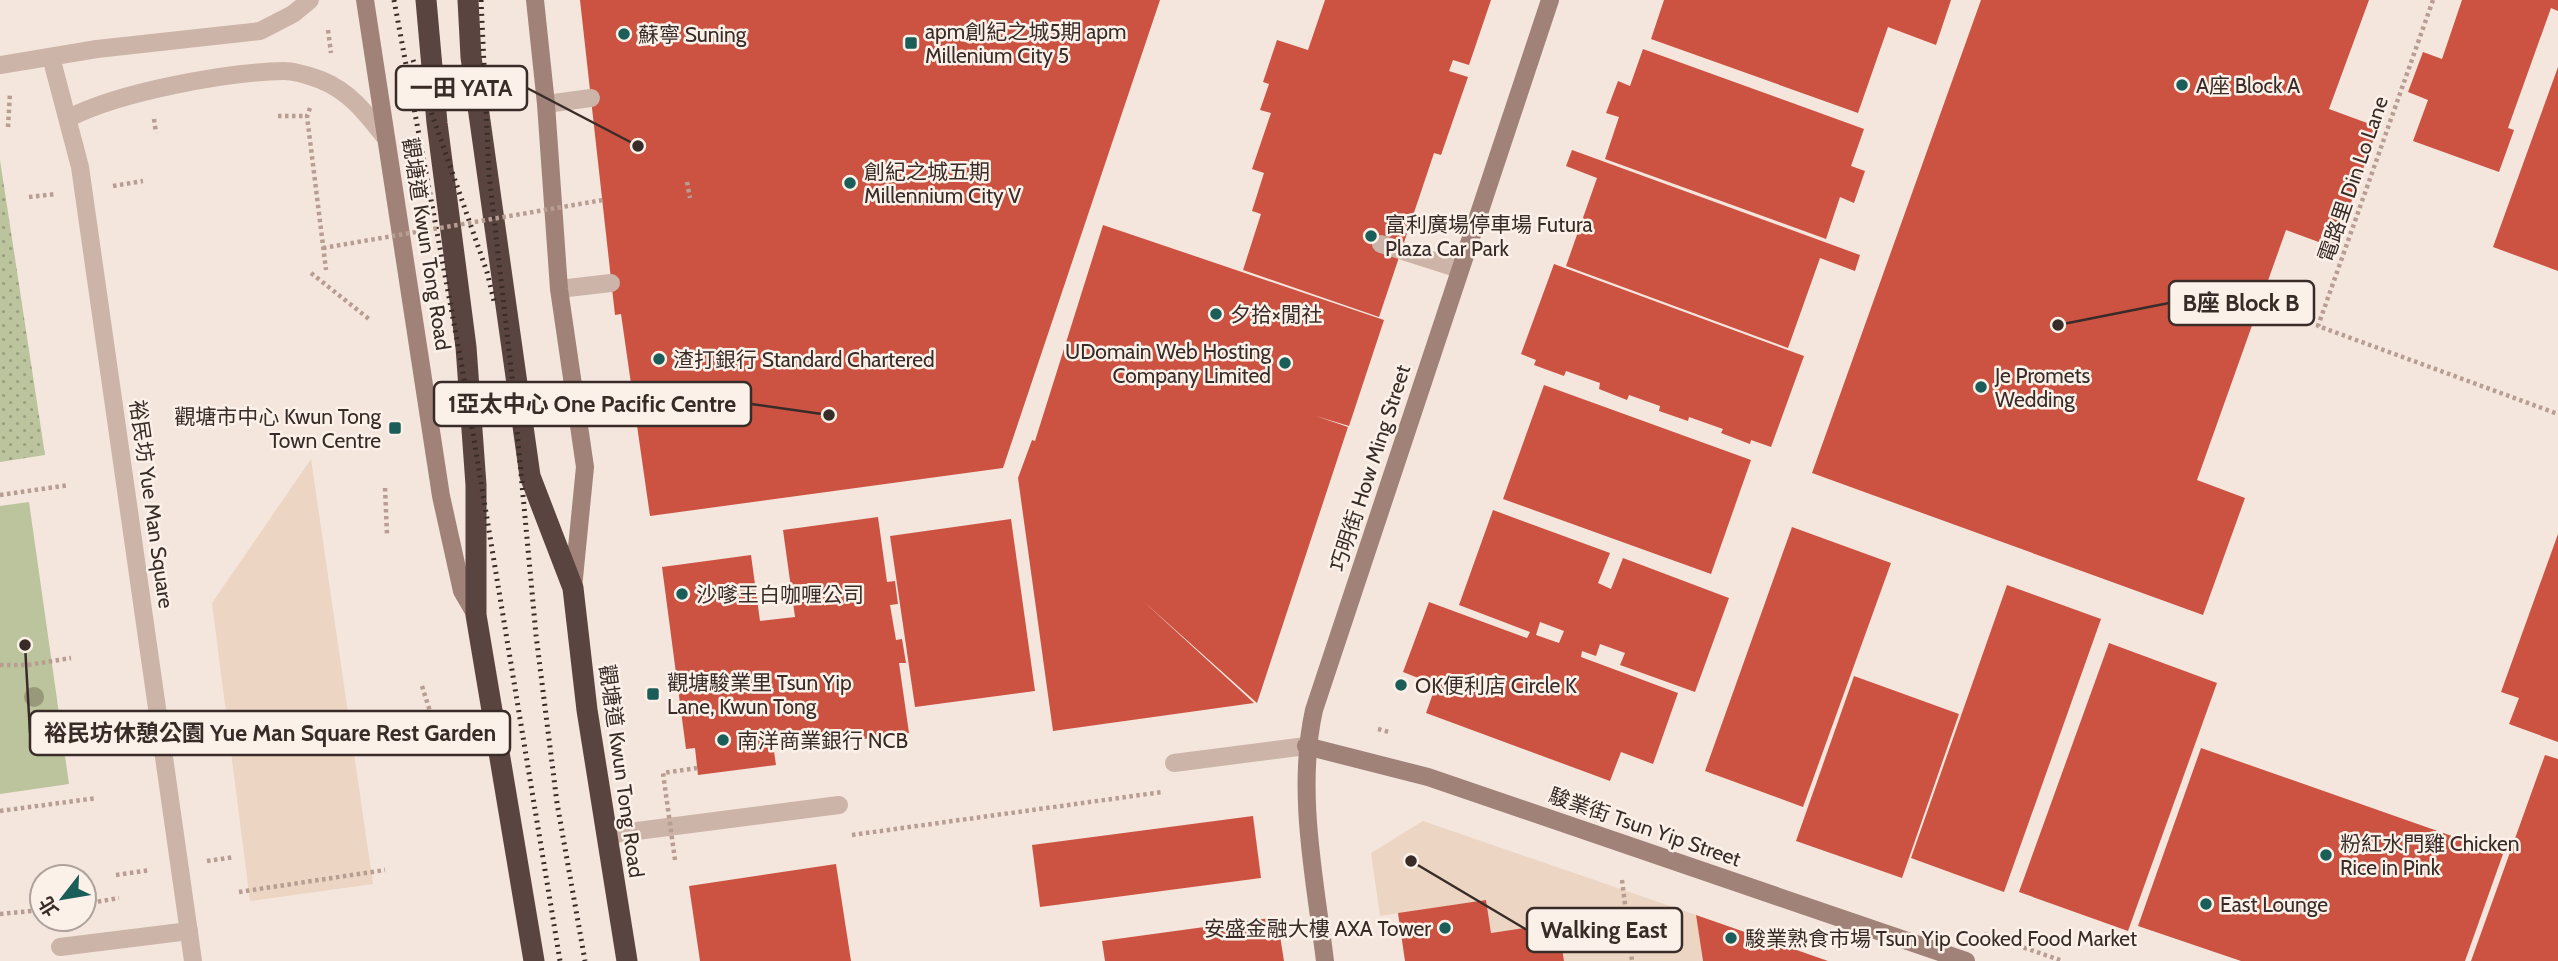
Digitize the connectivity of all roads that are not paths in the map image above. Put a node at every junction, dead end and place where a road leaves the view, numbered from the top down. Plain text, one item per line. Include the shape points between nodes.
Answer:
1 (310, 0) edge
2 (365, 0) edge
3 (426, 0) edge
4 (468, 0) edge
5 (535, 0) edge
6 (1550, 0) edge
7 (51, 57) junction
8 (0, 65) edge
9 (591, 98) dead end
10 (547, 104) junction
11 (69, 118) junction
12 (384, 136) junction
13 (1381, 244) dead end
14 (1459, 269) junction
15 (611, 283) dead end
16 (559, 289) junction
17 (573, 588) junction
18 (476, 615) junction
19 (1306, 746) junction
20 (1174, 763) dead end
21 (839, 806) dead end
22 (606, 835) junction
23 (189, 931) junction
24 (60, 947) dead end
25 (193, 961) edge
26 (534, 961) edge
27 (627, 961) edge
28 (1325, 961) edge
29 (1966, 961) edge

1 - 7 street via 260,31
2 - 12 street, 觀塘道 Kwun Tong Road
3 - 18 highway, 觀塘道 Kwun Tong Road via 466,346 477,485
4 - 17 highway, 觀塘道 Kwun Tong Road via 471,57 530,476
5 - 10 street, 觀塘道 Kwun Tong Road
6 - 14 street, 巧明街 How Ming Street
7 - 8 street
7 - 11 street, 裕民坊 Yue Man Square
9 - 10 street
10 - 16 street, 觀塘道 Kwun Tong Road
11 - 12 street via 150,91 287,71 347,93
11 - 23 street, 裕民坊 Yue Man Square via 121,440
12 - 18 street, 觀塘道 Kwun Tong Road via 441,496 462,591
13 - 14 street
14 - 19 street, 巧明街 How Ming Street
15 - 16 street
16 - 17 street, 觀塘道 Kwun Tong Road via 585,467
17 - 22 highway, 觀塘道 Kwun Tong Road
18 - 26 highway, 觀塘道 Kwun Tong Road
19 - 20 street
19 - 28 street, 巧明街 How Ming Street via 1312,858
19 - 29 street, 駿業街 Tsun Yip Street via 1428,777
21 - 22 street
22 - 27 highway, 觀塘道 Kwun Tong Road
23 - 24 street
23 - 25 street, 裕民坊 Yue Man Square

